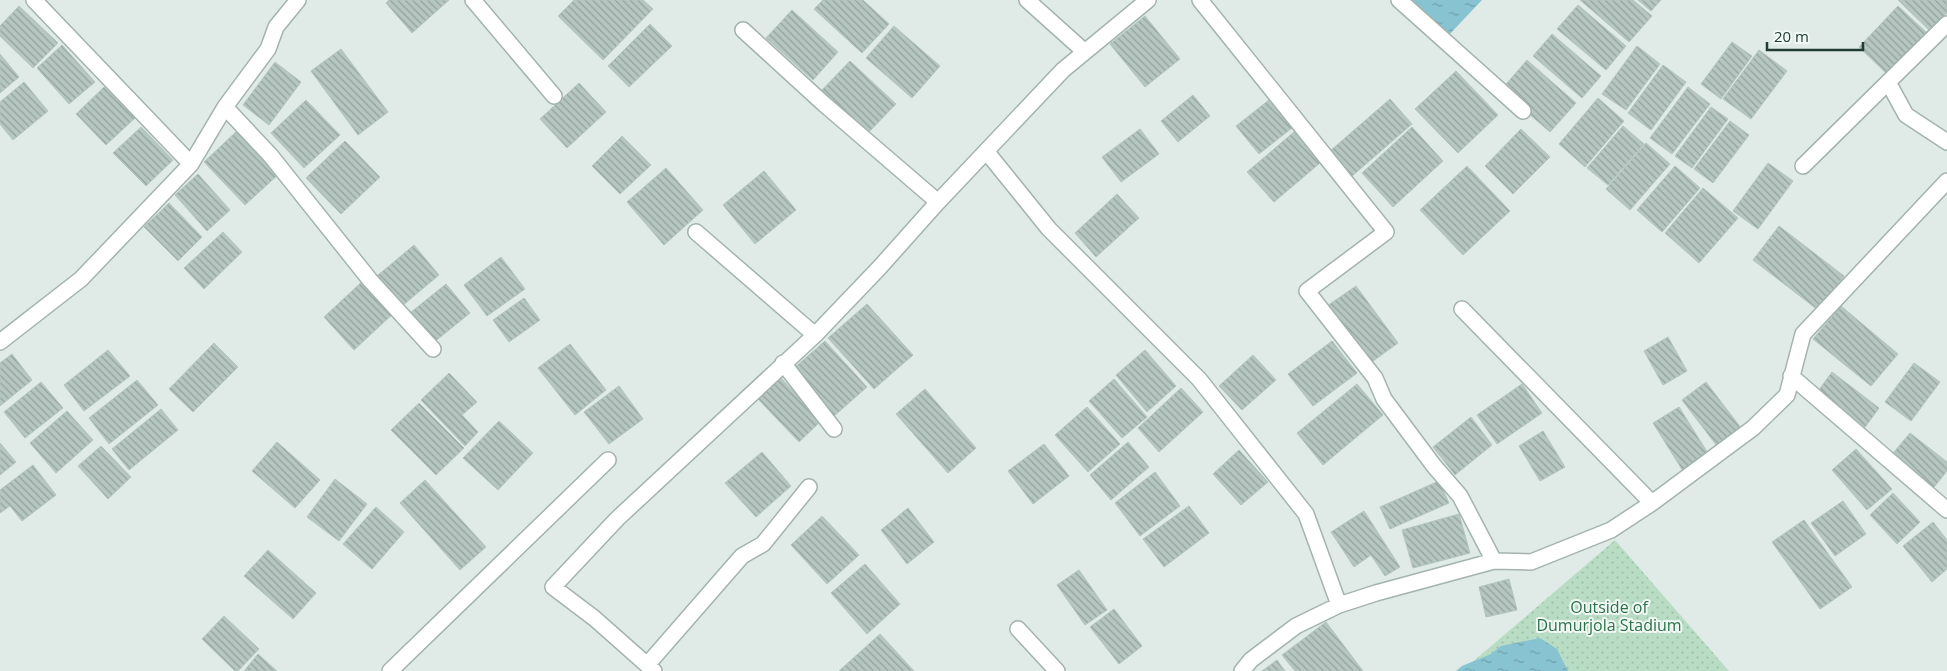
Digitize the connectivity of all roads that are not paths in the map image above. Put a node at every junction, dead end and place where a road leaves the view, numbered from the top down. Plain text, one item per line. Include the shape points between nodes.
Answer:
1 (34, 0) edge
2 (298, 0) edge
3 (473, 0) edge
4 (1027, 0) edge
5 (1148, 0) edge
6 (1200, 0) edge
7 (1399, 0) edge
8 (1947, 24) edge
9 (744, 30) dead end
10 (1084, 52) junction
11 (1888, 82) junction
12 (554, 96) dead end
13 (225, 107) junction
14 (1523, 111) dead end
15 (1947, 142) edge
16 (986, 151) junction
17 (191, 164) junction
18 (1803, 166) dead end
19 (1947, 181) edge
20 (938, 202) junction
21 (696, 232) dead end
22 (1462, 309) dead end
23 (815, 335) junction
24 (0, 342) edge
25 (433, 349) dead end
26 (783, 364) junction
27 (1792, 376) junction
28 (834, 429) dead end
29 (608, 460) dead end
30 (809, 487) dead end
31 (1652, 503) junction
32 (1947, 510) edge
33 (1494, 561) junction
34 (1339, 606) junction
35 (1018, 629) dead end
36 (650, 668) edge
37 (390, 671) edge
38 (1057, 671) edge
39 (1242, 671) edge

1 - 17 street
2 - 13 street via 276,27 268,49
3 - 12 street
4 - 10 street
5 - 10 street
6 - 33 street via 1386,232 1306,291 1375,378 1384,399 1460,496
7 - 14 street
8 - 11 street
9 - 20 street
10 - 16 street
11 - 15 street via 1906,115
11 - 18 street
13 - 17 street
13 - 25 street via 272,156 370,280
16 - 20 street
16 - 34 street via 1049,229 1199,379 1306,514
17 - 24 street via 81,279
19 - 27 street via 1803,334
20 - 23 street
21 - 23 street
22 - 31 street
23 - 26 street
26 - 28 street
26 - 36 street via 617,519 553,587
27 - 31 street via 1787,395 1753,428
27 - 32 street
29 - 37 street
30 - 36 street via 763,544 742,556
31 - 33 street via 1611,530 1531,562
33 - 34 street
34 - 39 street via 1296,626 1251,660
35 - 38 street

